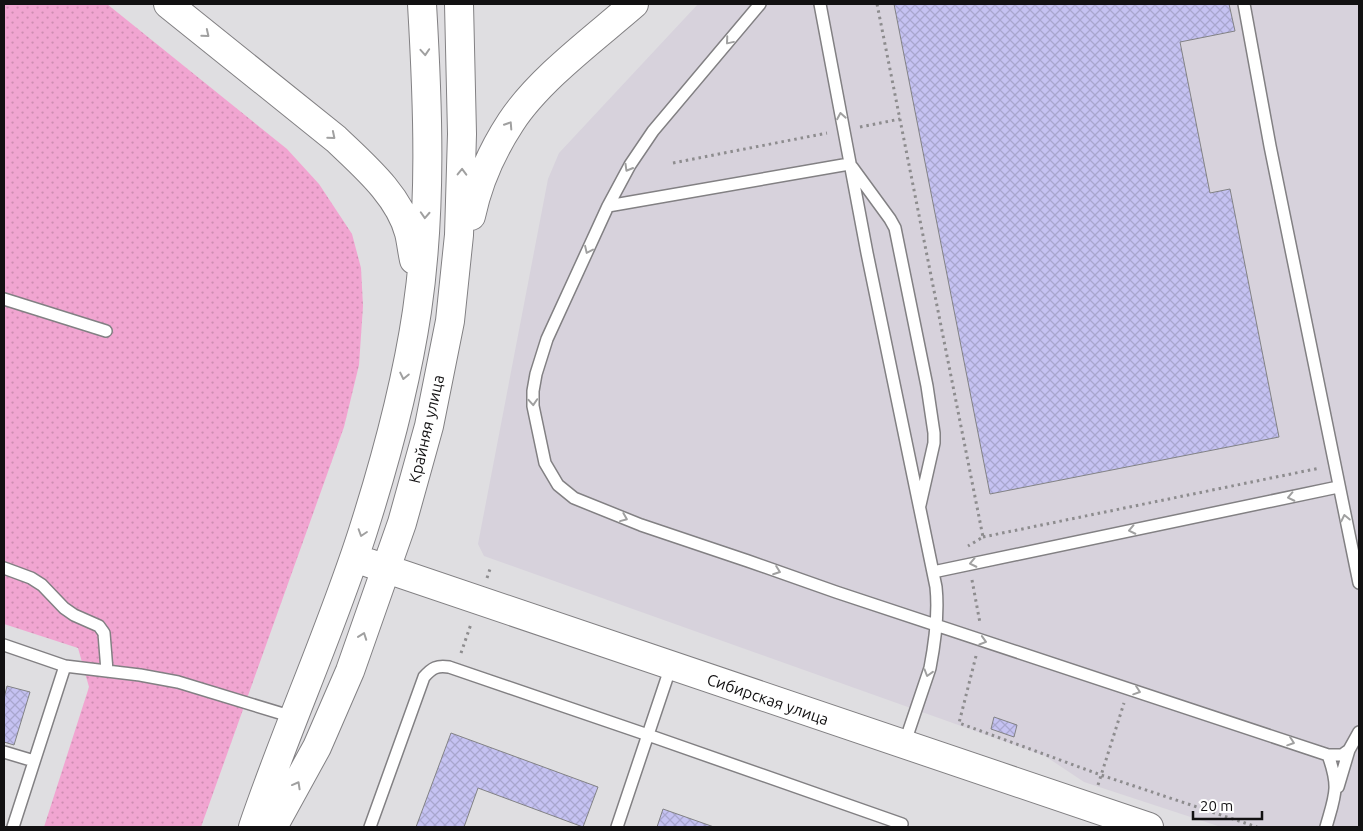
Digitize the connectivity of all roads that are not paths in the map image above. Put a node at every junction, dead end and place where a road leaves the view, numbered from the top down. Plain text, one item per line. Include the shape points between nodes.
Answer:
1 (168, 4) edge
2 (422, 4) edge
3 (459, 4) edge
4 (634, 4) edge
5 (760, 4) edge
6 (820, 4) edge
7 (1244, 4) edge
8 (849, 164) junction
9 (608, 206) junction
10 (4, 299) edge
11 (417, 312) junction
12 (450, 321) junction
13 (106, 331) dead end
14 (1338, 487) junction
15 (920, 507) junction
16 (354, 558) junction
17 (4, 568) edge
18 (386, 569) junction
19 (933, 572) junction
20 (1358, 575) edge
21 (936, 625) junction
22 (4, 645) edge
23 (65, 666) junction
24 (671, 666) junction
25 (108, 672) junction
26 (293, 717) junction
27 (1359, 732) edge
28 (648, 735) junction
29 (904, 745) junction
30 (1348, 750) junction
31 (4, 752) edge
32 (1328, 754) junction
33 (34, 761) junction
34 (1336, 794) junction
35 (902, 824) dead end
36 (13, 827) edge
37 (253, 827) edge
38 (273, 827) edge
39 (370, 827) edge
40 (617, 827) edge
41 (1149, 827) edge
42 (1326, 827) edge

1 -> 11 main road via 336,139 376,178 401,213 409,232
2 -> 11 main road, Крайняя улица via 428,175
12 -> 3 main road, Крайняя улица via 462,192
12 -> 4 main road via 482,176 511,121 559,69
5 -> 9 lane via 653,131 630,164
8 -> 6 lane
7 - 14 lane
8 - 9 lane
8 - 15 lane
8 - 15 lane via 895,228 934,433
9 -> 21 lane via 537,368 533,406 545,463 558,485 574,498 640,525
10 - 13 lane
11 -> 16 main road, Крайняя улица via 382,469
12 - 18 main road, Крайняя улица via 429,426
14 -> 19 lane
20 -> 14 lane
15 - 19 lane
16 - 18 main road, Сибирская улица
16 - 26 main road, Крайняя улица
17 - 25 lane via 31,578 64,608 98,626 104,633
18 - 24 main road, Сибирская улица
38 -> 18 main road, Крайняя улица via 333,712
19 - 21 lane
21 -> 29 lane via 930,668
21 -> 32 lane
22 - 23 lane
23 - 25 lane
23 - 33 lane
24 - 28 lane
24 - 29 main road, Сибирская улица
25 - 26 lane via 178,682
26 - 37 main road, Крайняя улица
27 - 30 lane
28 - 35 lane
28 - 39 lane via 439,666 424,677
28 - 40 lane
29 - 41 main road, Сибирская улица
30 - 32 lane via 1342,755
30 - 34 lane
31 - 33 lane
32 - 34 lane
33 - 36 lane
34 - 42 lane

